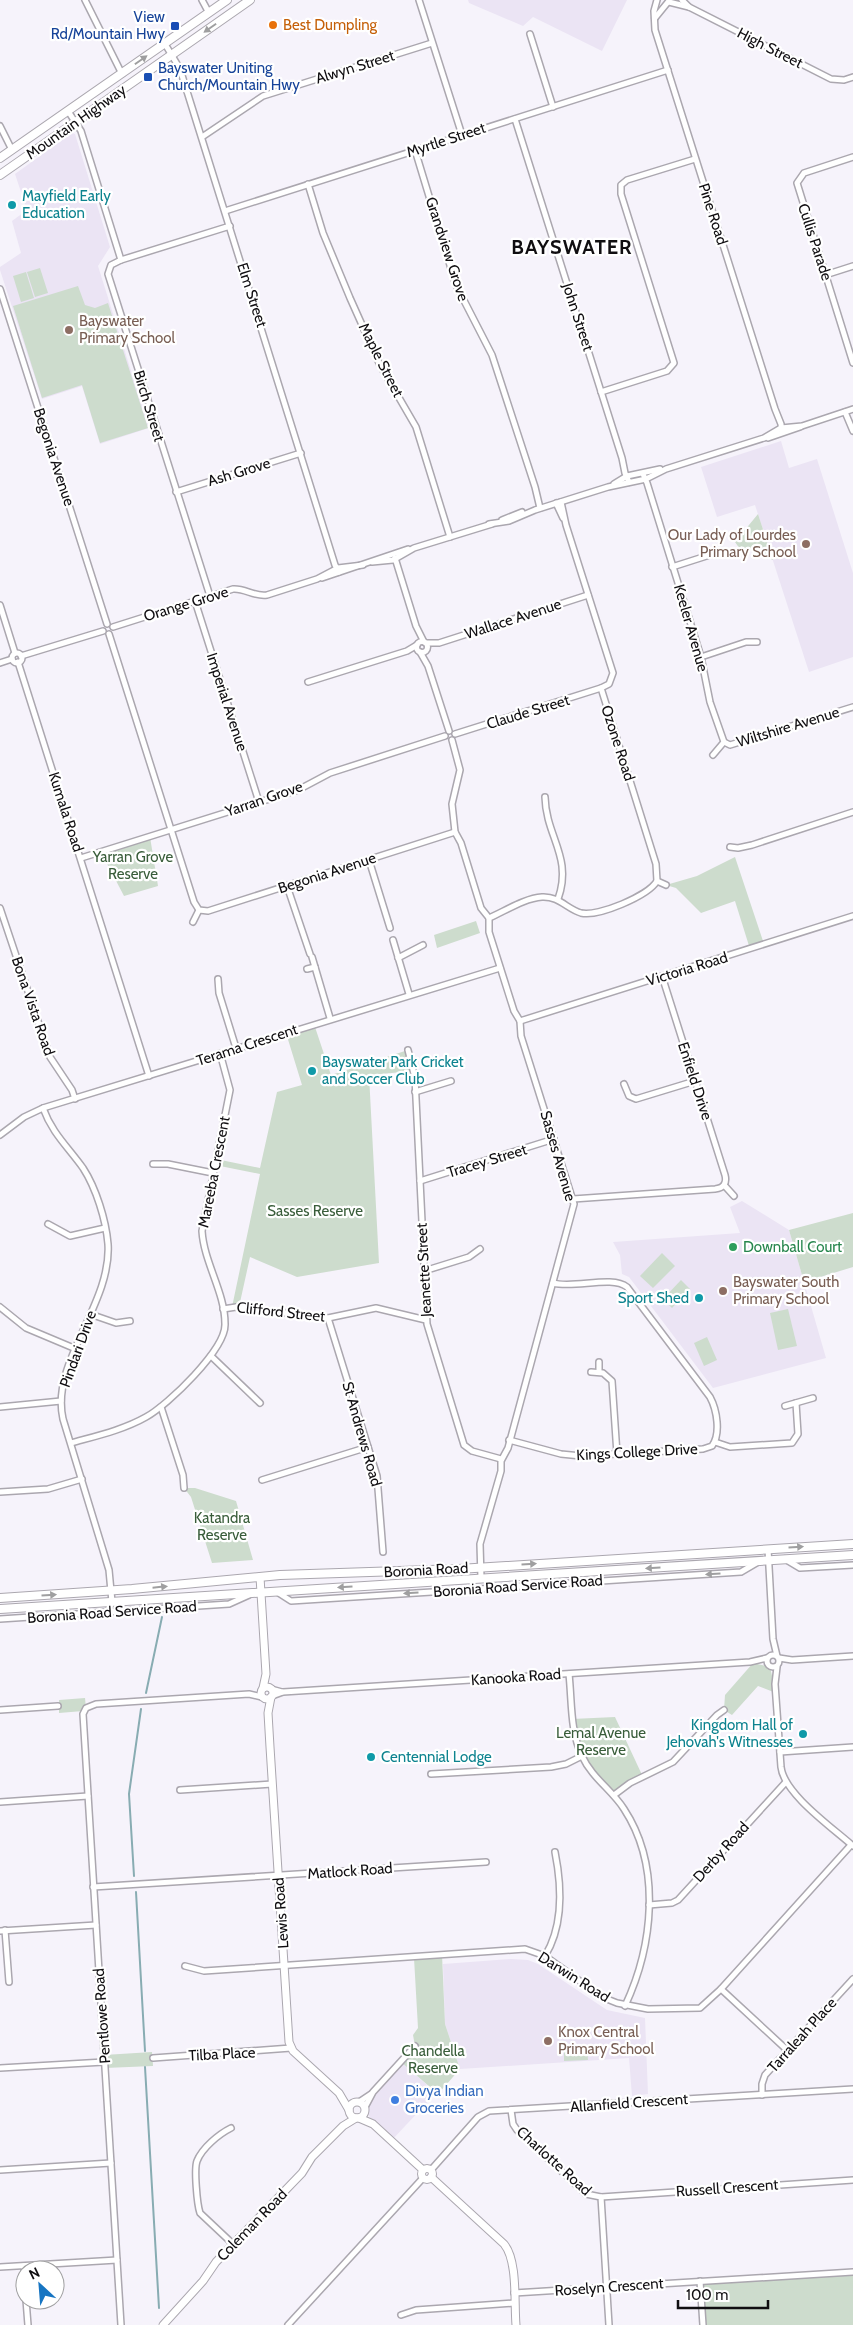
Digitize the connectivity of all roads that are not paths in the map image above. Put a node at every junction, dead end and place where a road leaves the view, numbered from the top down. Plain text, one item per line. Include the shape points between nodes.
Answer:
1 (86, 0) edge
2 (202, 0) edge
3 (227, 0) edge
4 (250, 0) edge
5 (418, 0) edge
6 (659, 0) edge
7 (682, 0) edge
8 (669, 1) edge
9 (220, 3) edge
10 (689, 7) junction
11 (209, 13) junction
12 (655, 18) junction
13 (530, 34) dead end
14 (432, 43) junction
15 (165, 44) junction
16 (172, 55) junction
17 (668, 70) junction
18 (122, 74) junction
19 (853, 77) edge
20 (553, 107) junction
21 (68, 111) junction
22 (514, 119) junction
23 (76, 122) junction
24 (0, 126) edge
25 (462, 135) junction
26 (202, 137) junction
27 (12, 150) junction
28 (415, 150) junction
29 (853, 157) edge
30 (0, 158) edge
31 (695, 159) junction
32 (0, 175) edge
33 (308, 184) junction
34 (225, 211) junction
35 (230, 226) junction
36 (121, 260) junction
37 (853, 266) edge
38 (826, 275) junction
39 (0, 289) edge
40 (853, 363) edge
41 (601, 392) junction
42 (849, 410) edge
43 (853, 427) edge
44 (781, 429) junction
45 (853, 431) edge
46 (301, 453) junction
47 (628, 478) junction
48 (644, 478) junction
49 (176, 492) junction
50 (559, 502) junction
51 (539, 508) junction
52 (450, 537) junction
53 (731, 553) dead end
54 (394, 558) junction
55 (672, 567) junction
56 (338, 569) junction
57 (210, 596) junction
58 (588, 596) junction
59 (195, 601) junction
60 (0, 605) edge
61 (106, 624) junction
62 (416, 626) junction
63 (112, 627) junction
64 (103, 630) junction
65 (109, 634) junction
66 (756, 642) dead end
67 (426, 646) junction
68 (418, 648) junction
69 (15, 653) junction
70 (21, 656) junction
71 (701, 657) junction
72 (12, 659) junction
73 (18, 662) junction
74 (0, 663) edge
75 (428, 666) junction
76 (308, 682) dead end
77 (601, 688) junction
78 (853, 707) edge
79 (449, 730) junction
80 (455, 734) junction
81 (445, 736) junction
82 (452, 740) junction
83 (724, 742) junction
84 (713, 755) dead end
85 (545, 797) dead end
86 (259, 802) junction
87 (853, 812) edge
88 (172, 830) junction
89 (455, 832) junction
90 (730, 847) dead end
91 (80, 858) junction
92 (369, 860) junction
93 (657, 881) junction
94 (666, 884) dead end
95 (287, 886) junction
96 (558, 899) junction
97 (0, 908) edge
98 (199, 910) junction
99 (853, 916) edge
100 (489, 918) junction
101 (193, 922) dead end
102 (6, 928) junction
103 (390, 928) dead end
104 (0, 930) edge
105 (393, 940) dead end
106 (423, 945) dead end
107 (398, 958) junction
108 (316, 967) junction
109 (500, 968) junction
110 (307, 969) dead end
111 (662, 976) junction
112 (218, 978) dead end
113 (409, 994) junction
114 (330, 1018) junction
115 (520, 1021) junction
116 (236, 1048) junction
117 (408, 1050) dead end
118 (220, 1053) junction
119 (149, 1076) junction
120 (451, 1081) dead end
121 (695, 1081) junction
122 (624, 1084) dead end
123 (415, 1092) junction
124 (75, 1098) junction
125 (43, 1108) junction
126 (0, 1135) edge
127 (554, 1139) junction
128 (153, 1164) dead end
129 (213, 1173) junction
130 (420, 1182) junction
131 (724, 1185) junction
132 (734, 1196) dead end
133 (573, 1199) junction
134 (48, 1224) dead end
135 (105, 1228) junction
136 (480, 1249) dead end
137 (424, 1271) junction
138 (553, 1283) junction
139 (0, 1307) edge
140 (223, 1309) junction
141 (90, 1314) junction
142 (328, 1318) junction
143 (426, 1320) junction
144 (130, 1321) dead end
145 (76, 1349) junction
146 (211, 1356) junction
147 (599, 1362) dead end
148 (590, 1372) dead end
149 (599, 1372) junction
150 (813, 1398) dead end
151 (61, 1401) junction
152 (260, 1403) dead end
153 (796, 1403) junction
154 (785, 1406) dead end
155 (0, 1407) edge
156 (161, 1407) junction
157 (509, 1440) junction
158 (715, 1442) junction
159 (71, 1444) junction
160 (368, 1447) junction
161 (617, 1454) junction
162 (501, 1459) junction
163 (82, 1480) junction
164 (262, 1480) dead end
165 (184, 1488) dead end
166 (0, 1492) edge
167 (853, 1544) edge
168 (768, 1549) junction
169 (383, 1552) dead end
170 (853, 1555) edge
171 (784, 1559) junction
172 (768, 1560) junction
173 (758, 1561) junction
174 (853, 1565) edge
175 (480, 1568) junction
176 (260, 1577) junction
177 (481, 1578) junction
178 (111, 1591) junction
179 (277, 1592) junction
180 (251, 1593) junction
181 (261, 1593) junction
182 (0, 1598) edge
183 (112, 1602) junction
184 (0, 1609) edge
185 (106, 1612) junction
186 (0, 1619) edge
187 (774, 1639) junction
188 (853, 1656) edge
189 (769, 1657) junction
190 (778, 1661) junction
191 (750, 1662) junction
192 (769, 1666) junction
193 (569, 1674) junction
194 (775, 1684) junction
195 (267, 1693) junction
196 (58, 1706) dead end
197 (0, 1710) edge
198 (724, 1710) dead end
199 (853, 1747) edge
200 (780, 1752) junction
201 (582, 1756) junction
202 (431, 1774) dead end
203 (785, 1783) junction
204 (272, 1784) junction
205 (180, 1790) dead end
206 (614, 1795) junction
207 (88, 1796) junction
208 (0, 1802) edge
209 (852, 1846) edge
210 (555, 1852) dead end
211 (486, 1862) dead end
212 (278, 1876) junction
213 (93, 1887) junction
214 (649, 1905) junction
215 (96, 1925) junction
216 (3, 1931) edge
217 (545, 1956) junction
218 (186, 1966) dead end
219 (284, 1966) junction
220 (853, 1979) edge
221 (9, 1982) dead end
222 (721, 1989) junction
223 (626, 2006) junction
224 (415, 2046) dead end
225 (291, 2048) junction
226 (788, 2050) junction
227 (153, 2058) dead end
228 (104, 2062) junction
229 (0, 2068) edge
230 (853, 2089) edge
231 (374, 2092) junction
232 (339, 2093) junction
233 (762, 2095) junction
234 (358, 2102) junction
235 (366, 2108) junction
236 (512, 2110) junction
237 (350, 2111) junction
238 (357, 2118) junction
239 (373, 2124) junction
240 (343, 2126) junction
241 (231, 2128) dead end
242 (111, 2163) junction
243 (0, 2170) edge
244 (427, 2174) junction
245 (853, 2180) edge
246 (601, 2197) junction
247 (234, 2245) junction
248 (117, 2260) junction
249 (65, 2263) edge
250 (15, 2266) edge
251 (0, 2267) edge
252 (853, 2272) edge
253 (700, 2281) junction
254 (607, 2288) junction
255 (514, 2293) junction
256 (514, 2303) junction
257 (27, 2310) edge
258 (401, 2315) dead end
259 (165, 2324) edge
260 (28, 2325) edge
261 (121, 2325) edge
262 (288, 2325) edge
263 (516, 2325) edge
264 (609, 2325) edge
265 (703, 2325) edge

1 - 18 street
2 - 11 street
3 - 9 main road, Mountain Highway
4 -> 16 main road, Mountain Highway
5 - 14 street
6 - 8 street, High Street
6 - 12 street, Pine Road
7 - 10 street, High Street
8 - 10 street, High Street
8 - 12 street
9 - 11 main road, Mountain Highway
10 - 19 street, High Street via 831,79
11 - 15 main road, Mountain Highway
12 - 17 street, Pine Road via 655,30
13 - 20 street
14 - 25 street
14 - 26 street, Alwyn Street via 263,96
15 - 16 street, Elm Street
18 -> 15 main road, Mountain Highway
16 - 23 main road, Mountain Highway
16 - 26 street, Elm Street via 180,69
17 - 20 street, Myrtle Street
17 - 31 street, Pine Road
18 - 21 main road, Mountain Highway
20 - 22 street, Myrtle Street
21 - 23 street
21 - 27 main road, Mountain Highway
22 - 25 street, Myrtle Street
22 - 41 street, John Street
23 - 32 main road, Mountain Highway
23 - 36 street
24 - 27 street
25 - 28 street, Myrtle Street
26 - 34 street, Elm Street
27 - 30 main road, Mountain Highway
28 - 33 street, Myrtle Street
28 - 51 street, Grandview Grove via 456,286 492,355
29 - 38 street, Cullis Parade via 804,173 797,183
31 - 41 street via 627,180 621,185 674,362 667,371
31 - 44 street, Pine Road
33 - 34 street, Myrtle Street
33 - 52 street, Maple Street via 323,233 380,364 416,427
34 - 35 street, Elm Street
35 - 36 street
35 - 46 street, Elm Street
36 - 49 street, Birch Street via 111,264 108,274
37 - 38 street
38 - 40 street, Cullis Parade
39 - 61 street, Begonia Avenue
41 - 47 street, John Street
42 - 43 street
42 - 44 street, Orange Grove via 794,430
42 - 45 street
44 - 48 street, Orange Grove via 772,437
46 - 49 street, Ash Grove
46 - 56 street, Elm Street
47 - 48 street, Orange Grove
47 - 50 street, Orange Grove
48 - 55 street, Keeler Avenue
49 - 57 street, Birch Street
50 - 51 street, Orange Grove
50 - 58 street, Ozone Road
51 - 52 street, Orange Grove
52 - 54 street, Orange Grove via 403,550
53 - 55 street via 716,553
54 - 56 street, Orange Grove via 382,557 350,570
54 - 62 street
55 - 71 street, Keeler Avenue
56 - 57 street, Orange Grove via 328,577 267,595 237,589
57 - 59 street, Orange Grove
58 - 67 street, Wallace Avenue
58 - 77 street, Ozone Road via 613,673 609,684
59 - 63 street, Orange Grove
59 - 86 street, Imperial Avenue
60 - 69 street
61 - 63 street
61 - 64 street
62 - 67 street
62 - 68 street
63 - 65 street
64 - 65 street
64 - 70 street
65 - 88 street
66 - 71 street via 746,642
67 - 68 street
67 - 68 street
67 - 75 street
68 - 75 street
68 - 76 street
69 - 70 street
69 - 72 street
70 - 73 street
71 - 83 street, Keeler Avenue via 710,702
72 - 73 street
72 - 74 street
73 - 91 street, Kumala Road
75 - 79 street
77 - 80 street, Claude Street
77 - 93 street, Ozone Road via 656,864
78 - 83 street, Wiltshire Avenue via 730,745
79 - 80 street
79 - 81 street
80 - 82 street
81 - 82 street
81 - 86 street, Yarran Grove via 330,772 298,790
82 - 89 street, Sasses Avenue via 460,770 452,804
83 - 84 street
85 - 96 street via 564,870
86 - 88 street, Yarran Grove
87 - 90 street via 752,845
88 - 91 street, Yarran Grove
88 - 98 street
89 - 92 street, Begonia Avenue
89 - 100 street, Sasses Avenue via 481,908
91 - 119 street, Kumala Road
92 - 95 street, Begonia Avenue
92 - 103 street
93 - 94 street
93 - 96 street via 645,892 594,914 578,912
95 - 98 street, Begonia Avenue via 208,911
95 - 108 street
96 - 100 street via 535,898
97 - 102 street, Bona Vista Road
98 - 101 street
99 - 111 street, Victoria Road
100 - 109 street, Sasses Avenue via 489,932
102 - 104 street
102 - 124 street, Bona Vista Road via 50,1057
105 - 107 street
106 - 107 street
107 - 113 street
108 - 110 street
108 - 114 street
109 - 113 street, Terama Crescent
109 - 115 street, Sasses Avenue
111 - 115 street, Victoria Road
111 - 121 street, Enfield Drive
112 - 116 street via 219,993
113 - 114 street, Terama Crescent
114 - 116 street, Terama Crescent
115 - 127 street, Sasses Avenue
116 - 118 street, Terama Crescent
117 - 123 street, Jeanette Street via 414,1068
118 - 119 street, Terama Crescent
118 - 129 street, Mareeba Crescent via 230,1090
119 - 124 street, Terama Crescent
120 - 123 street
121 - 122 street via 636,1099 629,1096
121 - 131 street, Enfield Drive via 725,1175
123 - 130 street, Jeanette Street
124 - 125 street, Terama Crescent
125 - 126 street, Terama Crescent
125 - 135 street, Pindari Drive via 57,1136 87,1175
127 - 130 street, Tracey Street
127 - 133 street, Sasses Avenue
128 - 129 street
129 - 140 street, Mareeba Crescent via 202,1237
130 - 137 street, Jeanette Street
131 - 132 street
131 - 133 street via 716,1189
133 - 138 street, Sasses Avenue via 572,1215
134 - 135 street via 70,1236
135 - 141 street, Pindari Drive via 107,1267
136 - 137 street via 469,1257
137 - 143 street, Jeanette Street
138 - 157 street, Sasses Avenue
138 - 158 street, Kings College Drive via 566,1286 618,1282 628,1287 710,1397 714,1407
139 - 145 street via 26,1328
140 - 142 street, Clifford Street via 236,1307
140 - 146 street, Mareeba Crescent via 226,1323 223,1337
141 - 144 street via 116,1323
141 - 145 street, Pindari Drive
142 - 143 street, Clifford Street via 376,1308
142 - 160 street, St Andrews Road
143 - 162 street, Jeanette Street via 464,1445 472,1452
145 - 151 street, Pindari Drive via 63,1385
146 - 152 street
146 - 156 street, Mareeba Crescent
147 - 149 street
148 - 149 street
149 - 161 street via 607,1375 613,1384
150 - 153 street
151 - 155 street
151 - 159 street, Pindari Drive
153 - 154 street
153 - 158 street via 798,1434 792,1443 730,1448
156 - 159 street, Mareeba Crescent via 130,1425
156 - 165 street via 183,1475
157 - 161 street, Kings College Drive via 567,1455
157 - 162 street, Sasses Avenue
158 - 161 street, Kings College Drive via 703,1448
159 - 163 street, Pindari Drive
160 - 164 street
160 - 169 street, St Andrews Road via 378,1485
162 - 175 street, Sasses Avenue via 501,1471 480,1544
163 - 166 street via 48,1489
163 - 178 street, Pindari Drive via 108,1565
168 -> 167 main road, Boronia Road
168 - 172 street
175 -> 168 main road, Boronia Road
170 - 171 main road, Boronia Road
171 - 172 main road, Boronia Road
171 - 174 street via 800,1568
172 - 173 main road, Boronia Road
172 - 187 street
173 -> 177 main road, Boronia Road
173 -> 179 street, Boronia Road Service Road via 741,1572 291,1601
175 - 176 main road, Boronia Road
175 - 177 street, Sasses Avenue
178 -> 176 main road, Boronia Road
176 - 181 street, Lewis Road
177 -> 179 main road, Boronia Road
182 -> 178 main road, Boronia Road
178 - 183 street, Pindari Drive
179 - 181 main road, Boronia Road
180 - 181 main road, Boronia Road
180 - 183 main road, Boronia Road
180 - 185 street, Boronia Road Service Road via 229,1604
181 - 195 street, Lewis Road
183 - 184 main road, Boronia Road
183 - 185 street
185 - 186 street, Boronia Road Service Road
187 - 189 street
187 - 190 street
188 - 190 street
189 - 190 street, Kanooka Road
189 - 191 street, Kanooka Road
189 - 192 street
190 - 192 street
190 - 194 street
191 - 192 street, Kanooka Road
191 - 193 street, Kanooka Road
192 - 194 street
193 - 195 street, Kanooka Road
193 - 201 street via 573,1724
194 - 200 street
195 - 204 street, Lewis Road
195 - 207 street, Pentlowe Road via 96,1704 86,1708 82,1717
196 - 197 street
198 - 206 street via 673,1762 630,1783
199 - 200 street
200 - 203 street
201 - 202 street via 551,1767
201 - 206 street via 592,1774
203 - 209 street
203 - 214 street, Derby Road via 678,1900
204 - 205 street
204 - 212 street, Lewis Road
206 - 214 street via 639,1838
207 - 208 street
207 - 213 street, Pentlowe Road
209 - 222 street, Darwin Road
210 - 217 street via 560,1878 560,1911 553,1940
211 - 212 street, Matlock Road
212 - 213 street, Matlock Road
212 - 219 street, Lewis Road
213 - 215 street, Pentlowe Road
214 - 223 street via 644,1956
215 - 216 street
215 - 228 street, Pentlowe Road
216 - 221 street
217 - 219 street, Darwin Road via 520,1949
217 - 223 street, Darwin Road via 602,1997
218 - 219 street, Darwin Road via 204,1971
219 - 225 street, Lewis Road
220 - 226 street, Tarraleah Place
222 - 223 street, Darwin Road via 700,2008 672,2010
222 - 226 street
224 - 231 street
225 - 227 street, Tilba Place
225 - 232 street
226 - 233 street, Tarraleah Place via 763,2078
228 - 229 street
228 - 242 street, Pentlowe Road
230 - 233 street, Allanfield Crescent
231 - 234 street
231 - 235 street
232 - 234 street
232 - 237 street
233 - 236 street, Allanfield Crescent
234 - 235 street
234 - 237 street via 351,2105
235 - 238 street via 363,2116
235 - 239 street
236 - 244 street, Allanfield Crescent via 483,2113
236 - 246 street, Charlotte Road via 517,2130 586,2194
237 - 238 street
237 - 240 street, Coleman Road
238 - 239 street
238 - 240 street, Coleman Road
239 - 244 street
240 - 247 street, Coleman Road
241 - 247 street via 220,2134 196,2164 200,2213
242 - 243 street
242 - 248 street, Pentlowe Road
244 - 255 street via 506,2246 512,2262
244 - 262 street, Allanfield Crescent
245 - 246 street, Russell Crescent
246 - 254 street, Charlotte Road
247 - 259 street, Coleman Road via 211,2267 203,2281
248 - 249 street
248 - 261 street, Pentlowe Road
250 - 251 street
252 - 253 street, Roselyn Crescent
253 - 254 street, Roselyn Crescent
253 - 265 street
254 - 255 street, Roselyn Crescent
254 - 264 street, Charlotte Road
255 - 256 street
256 - 258 street via 416,2310
256 - 263 street
257 - 260 street

